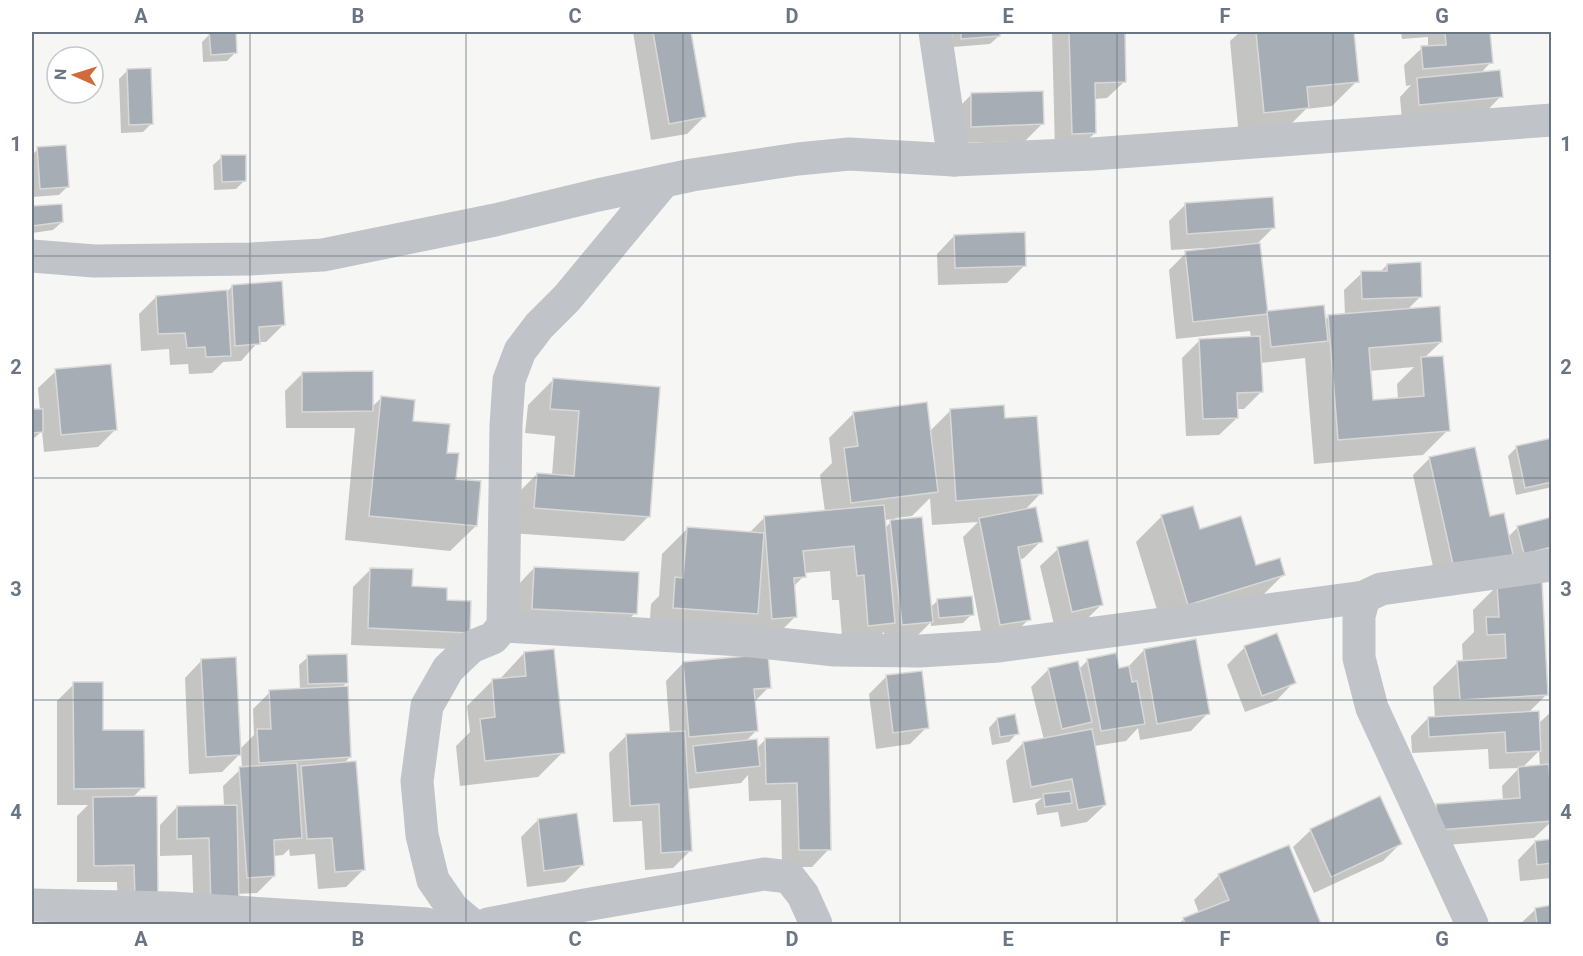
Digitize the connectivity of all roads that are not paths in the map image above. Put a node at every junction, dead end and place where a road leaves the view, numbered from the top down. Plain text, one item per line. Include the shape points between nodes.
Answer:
1 (935, 32) edge
2 (1551, 120) edge
3 (954, 160) junction
4 (664, 181) junction
5 (32, 256) edge
6 (1551, 565) edge
7 (1364, 597) junction
8 (503, 626) junction
9 (32, 905) edge
10 (426, 924) edge
11 (471, 924) edge
12 (488, 924) edge
13 (816, 924) edge
14 (1472, 924) edge

1 - 3 street
2 - 3 street via 1092,154
3 - 4 street via 849,154
4 - 5 street via 323,255 93,261
4 - 8 street via 539,326 520,351 509,380
6 - 7 street via 1381,589
7 - 8 street via 999,646 920,651 835,650 742,640
7 - 14 street via 1359,616 1359,658 1372,708
8 - 11 street via 493,638 471,646 448,669 427,706 417,781 422,835 433,880 453,909
9 - 10 street via 171,908
12 - 13 street via 771,874 789,877 797,885

